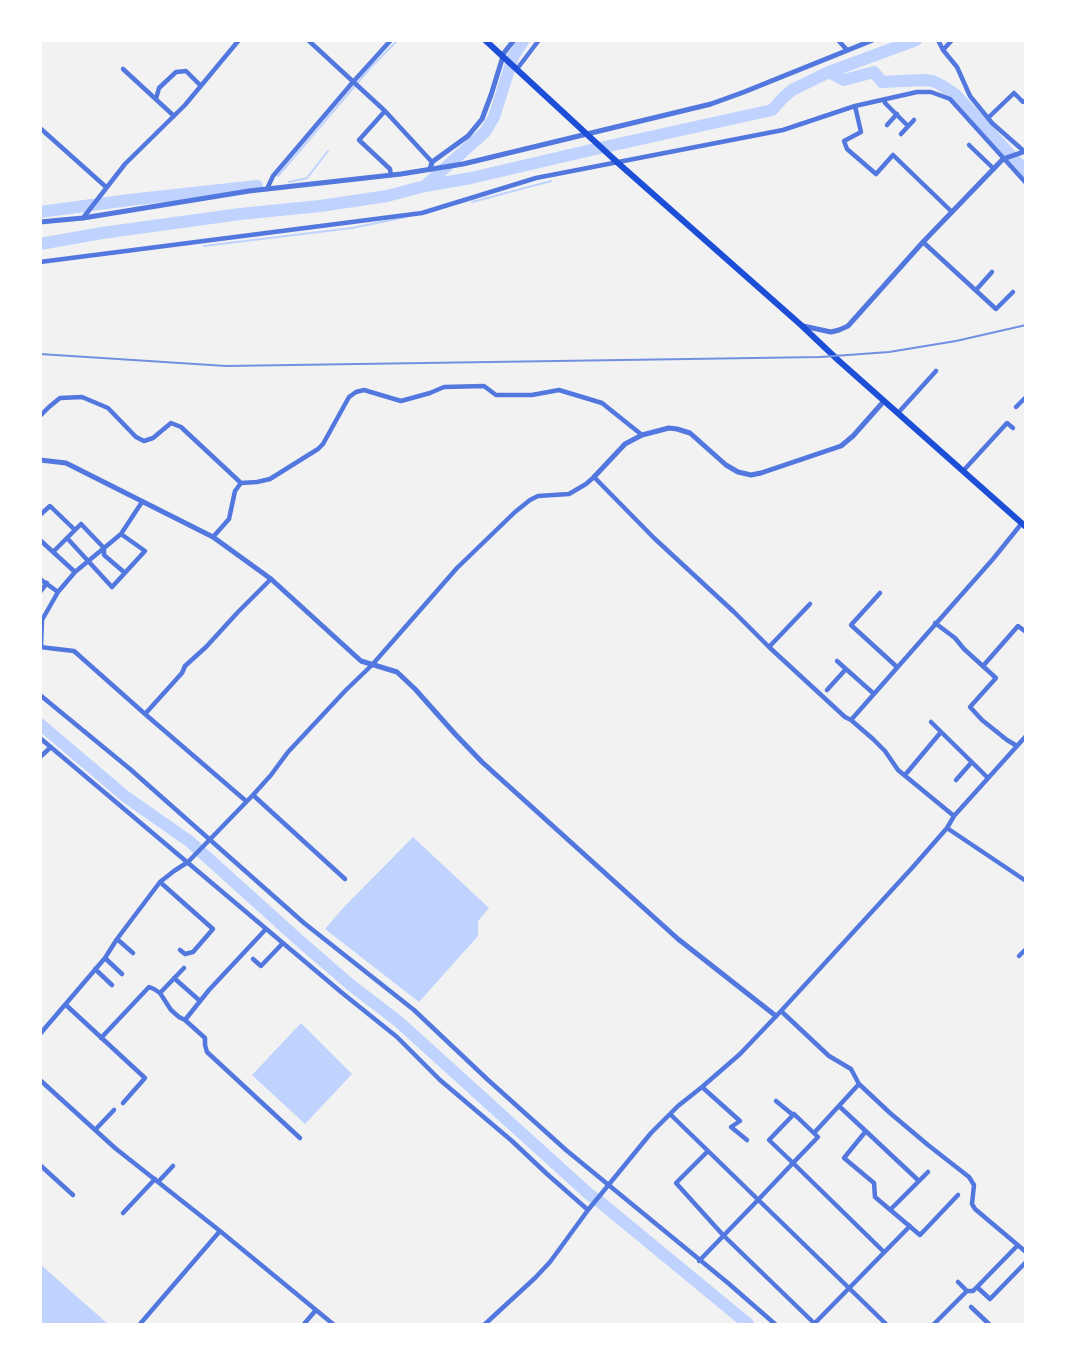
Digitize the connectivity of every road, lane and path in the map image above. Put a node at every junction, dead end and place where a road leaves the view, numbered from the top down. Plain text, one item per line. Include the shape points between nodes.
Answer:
1 (239, 40) edge
2 (308, 40) edge
3 (391, 40) edge
4 (485, 40) edge
5 (514, 40) edge
6 (539, 40) edge
7 (838, 40) edge
8 (873, 40) edge
9 (938, 40) edge
10 (952, 40) edge
11 (941, 48) junction
12 (847, 50) junction
13 (505, 58) junction
14 (123, 69) dead end
15 (516, 69) junction
16 (353, 82) junction
17 (201, 86) junction
18 (156, 99) junction
19 (885, 99) junction
20 (1026, 100) edge
21 (855, 106) junction
22 (386, 111) junction
23 (897, 114) junction
24 (174, 116) junction
25 (989, 117) junction
26 (914, 120) dead end
27 (887, 125) dead end
28 (909, 126) junction
29 (40, 128) edge
30 (901, 134) dead end
31 (590, 135) junction
32 (969, 145) dead end
33 (1024, 152) edge
34 (1004, 159) junction
35 (616, 161) junction
36 (431, 165) junction
37 (994, 169) junction
38 (391, 175) junction
39 (1026, 183) edge
40 (106, 187) junction
41 (267, 189) junction
42 (952, 212) junction
43 (83, 218) junction
44 (40, 222) edge
45 (923, 242) junction
46 (40, 262) edge
47 (992, 272) dead end
48 (976, 290) junction
49 (1013, 292) dead end
50 (801, 325) junction
51 (936, 371) dead end
52 (1026, 397) edge
53 (884, 401) junction
54 (1016, 407) dead end
55 (898, 413) junction
56 (40, 416) edge
57 (1013, 428) dead end
58 (642, 435) junction
59 (40, 460) edge
60 (963, 471) junction
61 (594, 477) junction
62 (241, 483) junction
63 (142, 502) junction
64 (40, 516) edge
65 (1024, 523) edge
66 (75, 530) junction
67 (121, 534) junction
68 (213, 537) junction
69 (67, 538) junction
70 (40, 540) edge
71 (104, 548) junction
72 (53, 552) junction
73 (88, 561) junction
74 (75, 572) junction
75 (125, 573) junction
76 (40, 579) edge
77 (271, 579) junction
78 (47, 583) junction
79 (40, 592) edge
80 (58, 592) junction
81 (880, 593) dead end
82 (810, 604) dead end
83 (935, 623) junction
84 (1026, 632) edge
85 (41, 647) edge
86 (769, 647) junction
87 (837, 661) dead end
88 (372, 665) junction
89 (983, 666) junction
90 (897, 667) junction
91 (846, 669) junction
92 (827, 690) dead end
93 (873, 693) junction
94 (40, 695) edge
95 (145, 714) junction
96 (851, 720) junction
97 (931, 722) dead end
98 (941, 732) junction
99 (1026, 736) edge
100 (40, 738) edge
101 (1017, 746) junction
102 (51, 747) junction
103 (40, 757) edge
104 (971, 763) junction
105 (905, 775) junction
106 (988, 778) junction
107 (956, 780) dead end
108 (252, 795) junction
109 (246, 801) junction
110 (954, 816) junction
111 (947, 828) junction
112 (208, 842) junction
113 (189, 861) junction
114 (345, 879) dead end
115 (1026, 881) edge
116 (160, 882) junction
117 (266, 929) junction
118 (117, 939) junction
119 (283, 943) junction
120 (1026, 948) edge
121 (180, 950) dead end
122 (133, 953) dead end
123 (1019, 956) dead end
124 (105, 958) junction
125 (253, 959) dead end
126 (184, 968) dead end
127 (95, 969) junction
128 (122, 974) dead end
129 (174, 978) junction
130 (112, 985) dead end
131 (160, 993) junction
132 (200, 1001) junction
133 (66, 1005) junction
134 (781, 1011) junction
135 (776, 1016) junction
136 (185, 1020) junction
137 (40, 1034) edge
138 (101, 1038) junction
139 (40, 1080) edge
140 (859, 1084) junction
141 (702, 1087) junction
142 (777, 1101) dead end
143 (123, 1103) dead end
144 (839, 1106) junction
145 (114, 1110) dead end
146 (670, 1114) junction
147 (793, 1115) junction
148 (95, 1131) junction
149 (866, 1131) junction
150 (814, 1133) junction
151 (300, 1138) dead end
152 (747, 1140) dead end
153 (708, 1151) junction
154 (793, 1163) junction
155 (40, 1165) edge
156 (173, 1166) dead end
157 (928, 1172) dead end
158 (157, 1181) junction
159 (919, 1181) junction
160 (607, 1187) junction
161 (73, 1195) dead end
162 (958, 1195) dead end
163 (758, 1200) junction
164 (589, 1209) junction
165 (890, 1210) junction
166 (123, 1213) dead end
167 (910, 1226) junction
168 (220, 1231) junction
169 (723, 1235) junction
170 (1023, 1248) edge
171 (884, 1252) junction
172 (699, 1261) junction
173 (1026, 1262) edge
174 (958, 1282) dead end
175 (977, 1287) junction
176 (849, 1288) junction
177 (967, 1291) junction
178 (971, 1307) dead end
179 (316, 1310) junction
180 (140, 1324) edge
181 (304, 1324) edge
182 (333, 1324) edge
183 (485, 1324) edge
184 (775, 1324) edge
185 (815, 1324) edge
186 (886, 1324) edge
187 (934, 1324) edge
188 (989, 1324) edge

1 - 17 street
2 - 16 street
3 - 16 street
4 - 13 main road
5 - 13 street via 504,53
6 - 15 street
7 - 12 street
8 - 12 street
9 - 11 street
10 - 11 street
11 - 25 street via 957,67 970,96
12 - 31 street via 711,104
13 - 15 main road
13 - 36 street via 482,119 468,136
14 - 18 street
15 - 31 main road
16 - 22 street
16 - 41 street via 273,176
17 - 18 street via 186,71 176,72 159,88
17 - 24 street
18 - 24 street
19 - 21 street
19 - 23 street
19 - 34 street via 917,92 950,99
20 - 25 street via 1023,102 1014,93
21 - 35 street via 783,130
21 - 42 street via 861,132 843,141 847,149 876,174 893,155
22 - 36 street
22 - 38 street via 359,140 390,169
23 - 27 street
23 - 28 street
24 - 40 street
25 - 33 street
26 - 28 street
28 - 30 street
29 - 40 street
31 - 35 main road
31 - 36 street via 463,164
32 - 37 street
33 - 34 street
34 - 37 street
34 - 39 street
35 - 46 street via 536,178 422,213
35 - 50 main road
36 - 38 street
37 - 42 street
38 - 41 street
40 - 43 street
41 - 43 street
42 - 45 street
43 - 44 street
45 - 48 street
45 - 50 street via 848,326 831,332
47 - 48 street
48 - 49 street via 996,309
50 - 53 main road
51 - 55 street
52 - 54 street
53 - 55 main road
53 - 58 street via 841,446 752,475 732,470 684,430 669,428
55 - 60 main road
56 - 62 street via 60,398 82,397 108,408 144,441 171,423 181,427
57 - 60 street via 1007,423
58 - 61 street via 625,444
58 - 62 street via 602,403 559,390 496,395 484,386 444,387 401,401 364,390 349,397 318,449 270,479
59 - 63 street via 66,463
60 - 65 main road
61 - 86 street
61 - 88 street via 569,494 538,496 515,512 457,568
62 - 68 street via 228,519
63 - 67 street
63 - 68 street
64 - 66 street via 50,506
65 - 83 street
66 - 69 street
66 - 71 street via 81,524
67 - 71 street
67 - 75 street via 145,551
68 - 77 street
69 - 72 street
69 - 73 street
70 - 72 street
71 - 73 street
71 - 75 street via 104,555
72 - 74 street
73 - 74 street
73 - 75 street via 112,587
74 - 80 street
76 - 78 street
77 - 88 street via 361,661
77 - 95 street via 185,666
78 - 79 street
78 - 80 street
80 - 85 street via 42,620
81 - 90 street via 851,626
82 - 86 street
83 - 89 street
83 - 90 street
84 - 89 street via 1018,626
85 - 95 street via 74,651
86 - 96 street
87 - 91 street
88 - 108 street
88 - 135 street via 397,672 483,762 678,939
89 - 101 street via 996,678 970,706
90 - 93 street
91 - 92 street
91 - 93 street
93 - 96 street
94 - 112 street
95 - 109 street
96 - 105 street
97 - 98 street
98 - 104 street
98 - 105 street
99 - 101 street
100 - 102 street
101 - 106 street
102 - 103 street
102 - 113 street
104 - 106 street
104 - 107 street
105 - 110 street
106 - 110 street
108 - 109 street
108 - 114 street
109 - 112 street
110 - 111 street
111 - 115 street
111 - 134 street
112 - 113 street
112 - 160 street via 414,1010
113 - 116 street
113 - 117 street
116 - 118 street
116 - 121 street via 213,929 193,951 185,954
117 - 119 street
117 - 132 street
118 - 122 street
118 - 124 street
119 - 125 street via 261,966
119 - 164 street via 397,1037 440,1080
120 - 123 street
124 - 127 street
124 - 128 street
126 - 129 street
127 - 130 street
127 - 133 street
129 - 131 street
129 - 132 street
131 - 136 street via 171,1010
131 - 138 street via 149,987
132 - 136 street
133 - 137 street
133 - 138 street
134 - 135 street
134 - 140 street via 829,1056 851,1069
135 - 141 street
136 - 151 street via 206,1038 207,1052
138 - 143 street via 145,1078
139 - 148 street
140 - 144 street
140 - 170 street via 969,1177 974,1185 975,1209
141 - 146 street
141 - 152 street via 740,1120 731,1127
142 - 147 street
144 - 149 street
144 - 150 street
145 - 148 street
146 - 153 street
146 - 160 street
147 - 150 street
147 - 154 street via 768,1140
148 - 158 street
149 - 159 street
149 - 165 street via 844,1158 874,1183 875,1197
150 - 154 street via 818,1137
153 - 163 street
153 - 169 street via 676,1183
154 - 163 street
154 - 171 street
155 - 161 street
156 - 158 street
157 - 159 street
158 - 166 street
158 - 168 street
159 - 165 street
160 - 164 street
160 - 172 street
162 - 167 street via 920,1235
163 - 169 street
163 - 176 street
164 - 183 street via 535,1278
165 - 167 street
167 - 171 street
168 - 179 street
168 - 180 street
169 - 172 street
169 - 185 street
170 - 175 street
171 - 176 street
172 - 184 street
173 - 175 street via 990,1299
174 - 177 street
175 - 177 street
176 - 185 street
176 - 186 street
177 - 187 street
178 - 188 street
179 - 181 street
179 - 182 street

